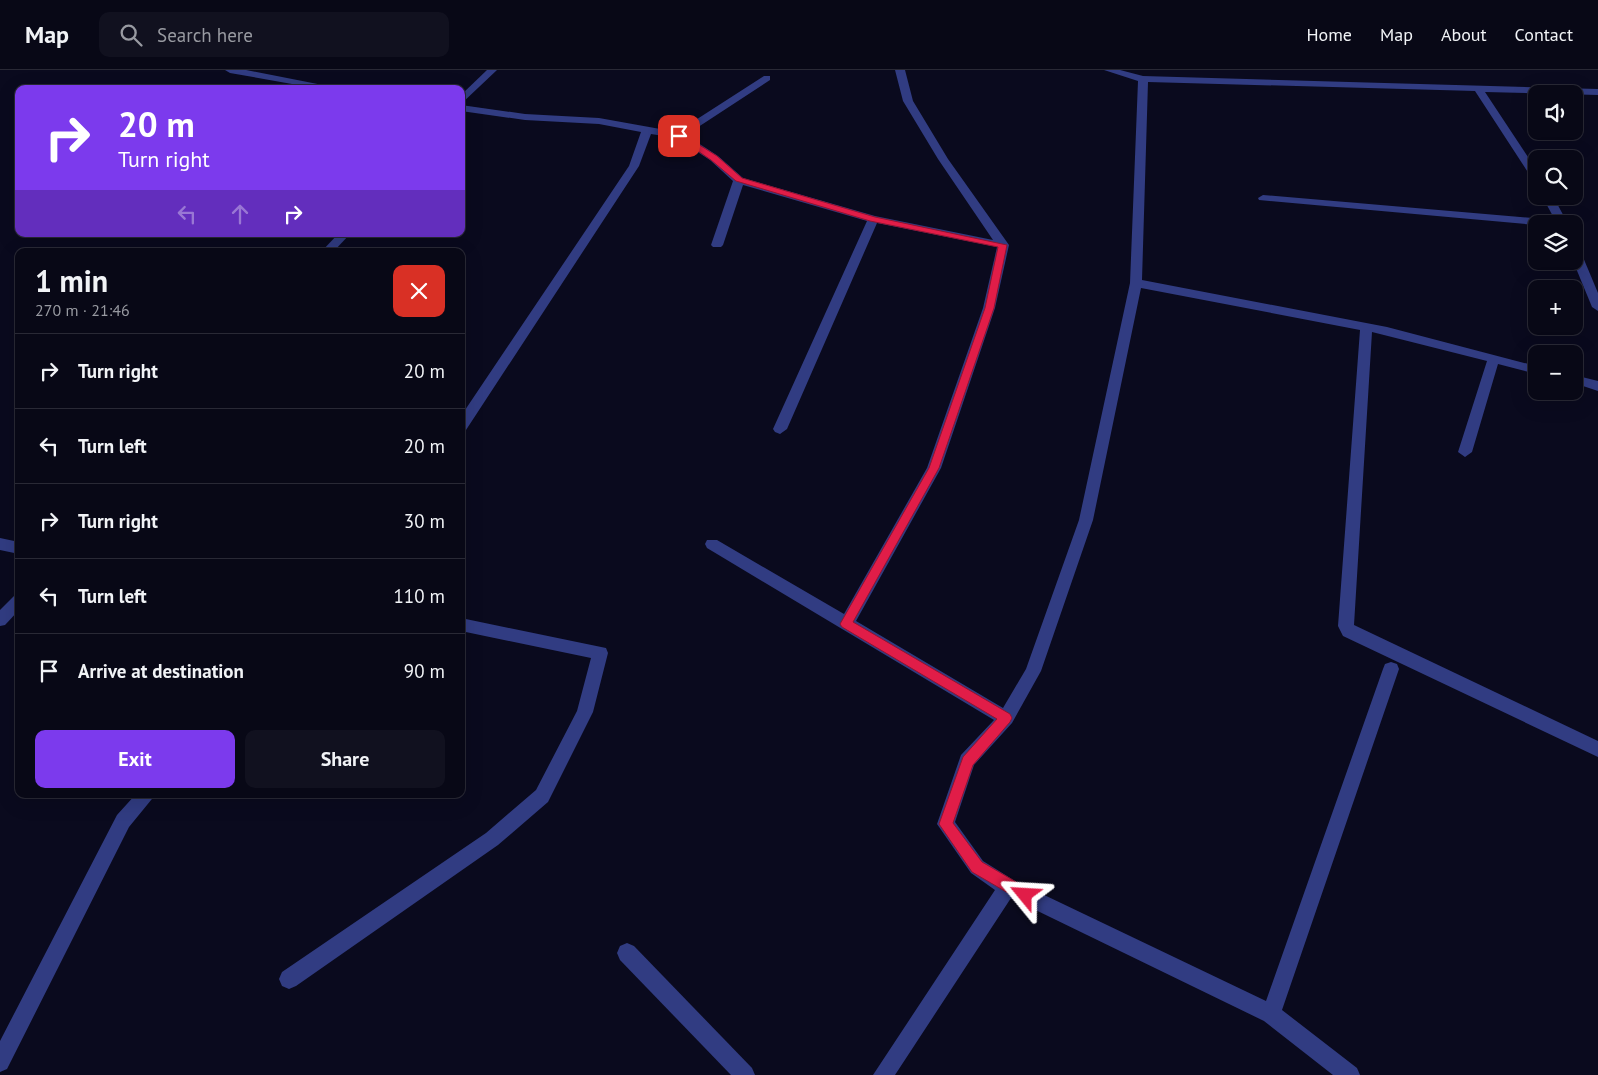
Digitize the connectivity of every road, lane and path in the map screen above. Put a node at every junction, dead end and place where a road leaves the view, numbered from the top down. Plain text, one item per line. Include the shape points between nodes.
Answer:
1 (230, 70) edge
2 (492, 70) edge
3 (900, 70) edge
4 (1110, 70) edge
5 (1189, 75) edge
6 (766, 78) dead end
7 (1143, 79) junction
8 (315, 85) edge
9 (1478, 88) junction
10 (1597, 91) edge
11 (465, 97) edge
12 (465, 109) edge
13 (647, 130) junction
14 (679, 136) junction
15 (1528, 165) edge
16 (739, 180) junction
17 (1263, 198) dead end
18 (873, 219) junction
19 (1528, 221) edge
20 (341, 237) edge
21 (717, 245) dead end
22 (1003, 245) junction
23 (331, 248) edge
24 (1582, 270) edge
25 (1136, 283) junction
26 (1598, 307) edge
27 (1366, 327) junction
28 (1494, 358) junction
29 (1528, 368) edge
30 (1583, 382) edge
31 (1598, 386) edge
32 (465, 421) edge
33 (780, 429) dead end
34 (1465, 452) dead end
35 (0, 544) edge
36 (712, 544) dead end
37 (15, 547) edge
38 (15, 604) edge
39 (0, 620) edge
40 (846, 624) junction
41 (465, 625) edge
42 (1391, 669) dead end
43 (1006, 718) junction
44 (1598, 750) edge
45 (143, 798) edge
46 (1008, 887) junction
47 (627, 953) dead end
48 (289, 979) dead end
49 (1272, 1014) junction
50 (0, 1062) edge
51 (745, 1075) edge
52 (882, 1075) edge
53 (1350, 1075) edge

1 - 8 street
2 - 11 street
3 - 22 street via 908,100 943,159
4 - 7 street
5 - 7 street
5 - 9 street
6 - 14 street
7 - 25 street
9 - 10 street
9 - 15 street
12 - 13 street via 525,117 599,121
13 - 14 street
13 - 32 street via 634,166
14 - 16 street via 714,158
16 - 18 street
16 - 21 street
17 - 19 street
18 - 22 street
18 - 33 street
20 - 23 street
22 - 40 street via 989,308 934,468
24 - 26 street
25 - 27 street
25 - 43 street via 1086,520 1033,672
27 - 28 street
27 - 44 street via 1346,626 1349,631
28 - 29 street
28 - 34 street
30 - 31 street
35 - 37 street
36 - 40 street
38 - 39 street
40 - 43 street
41 - 48 street via 600,652 585,712 542,796 492,839
42 - 49 street
43 - 46 street via 968,762 946,824 977,867
45 - 50 street via 123,821
46 - 49 street
46 - 52 street
47 - 51 street
49 - 53 street

